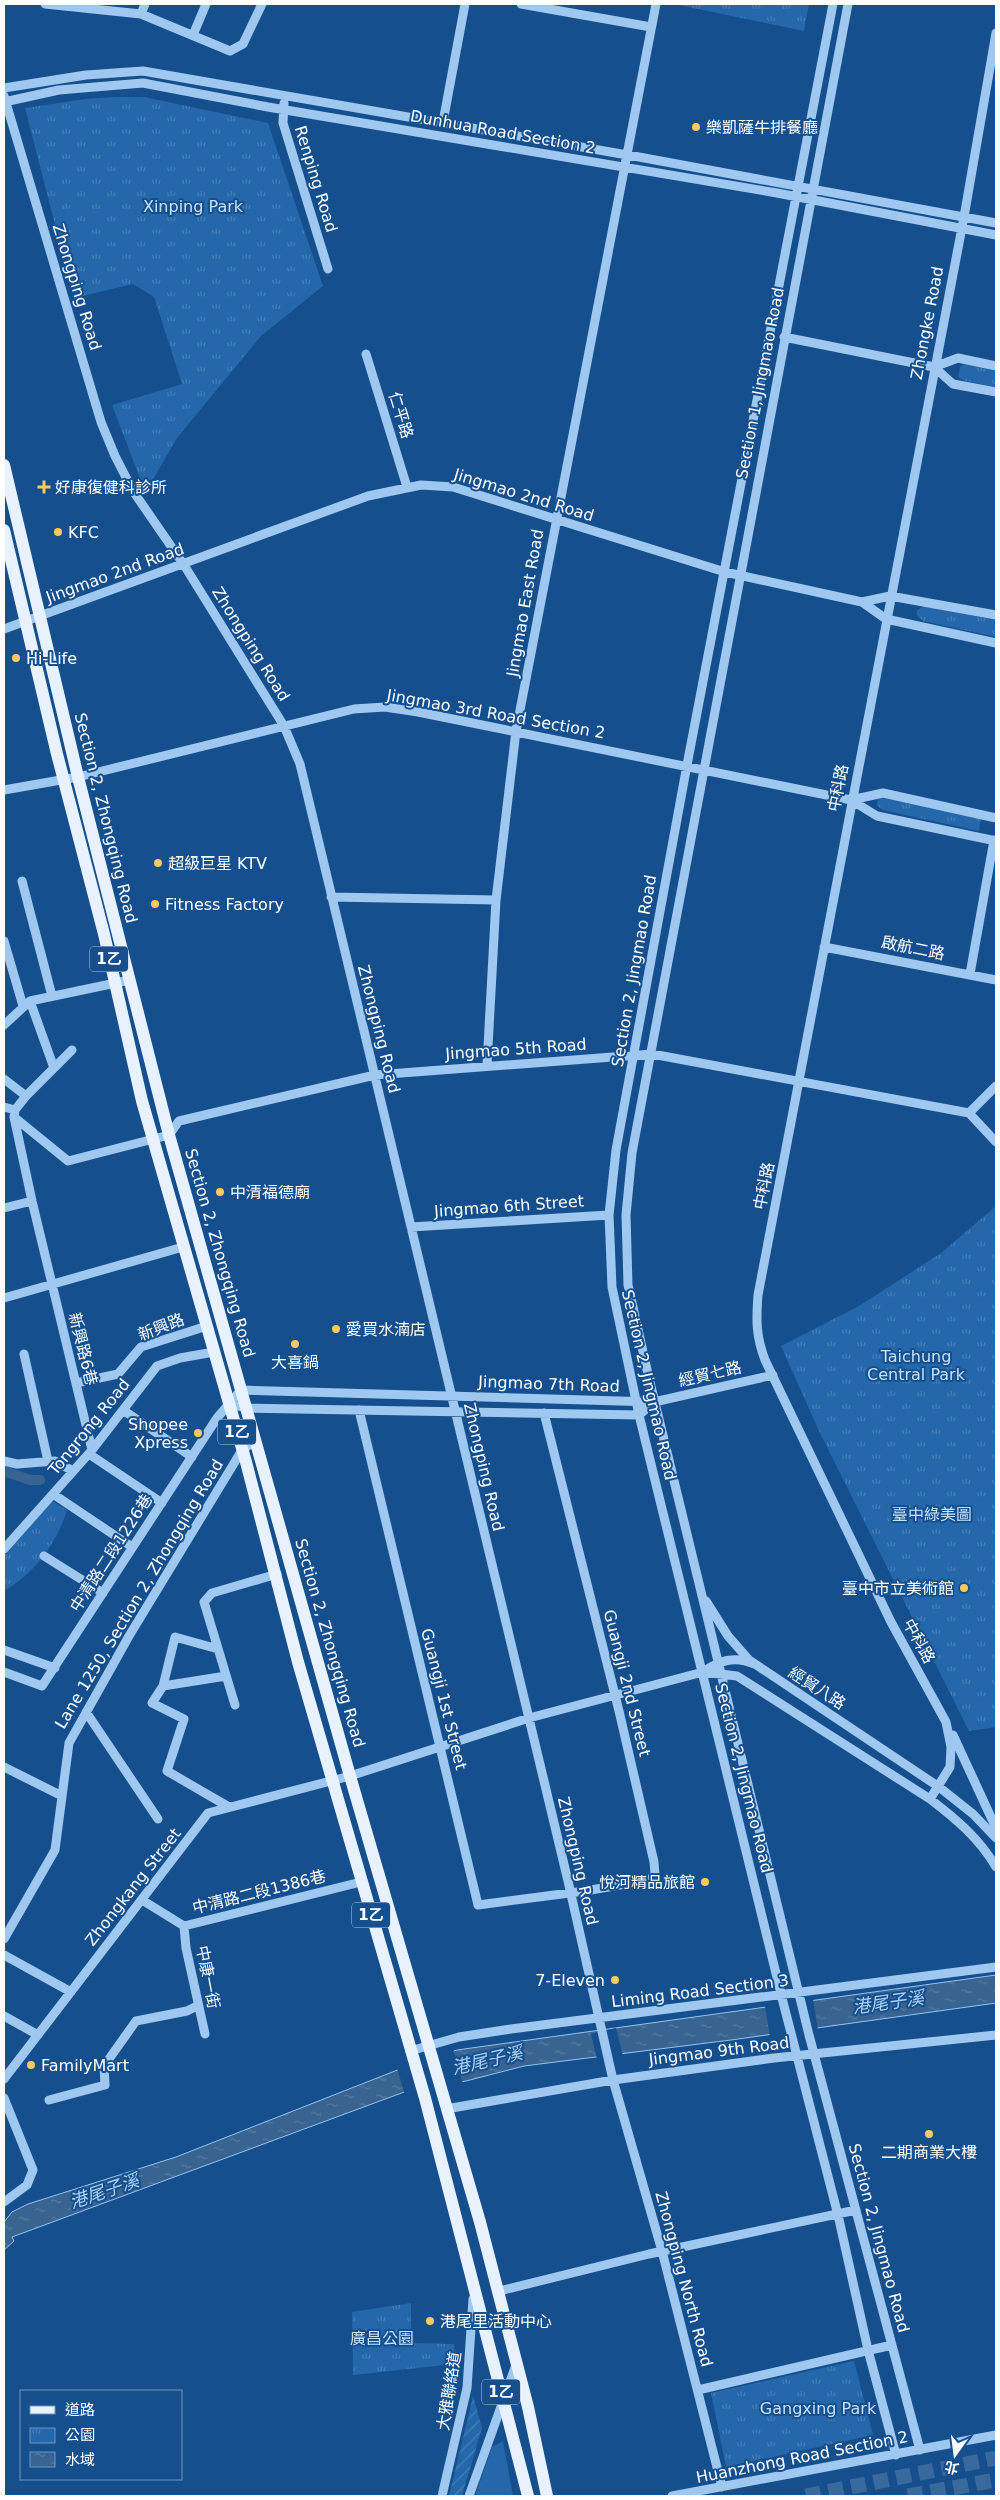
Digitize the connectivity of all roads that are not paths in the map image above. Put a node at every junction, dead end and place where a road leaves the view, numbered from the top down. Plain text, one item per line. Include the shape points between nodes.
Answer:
1 (45, 4) edge
2 (145, 4) edge
3 (206, 4) edge
4 (262, 4) edge
5 (465, 4) edge
6 (521, 4) edge
7 (656, 4) edge
8 (832, 4) edge
9 (848, 4) edge
10 (81, 5) edge
11 (141, 14) junction
12 (651, 27) junction
13 (996, 33) edge
14 (193, 35) junction
15 (4, 88) edge
16 (286, 97) junction
17 (4, 100) edge
18 (283, 109) junction
19 (443, 122) junction
20 (626, 155) junction
21 (624, 167) junction
22 (798, 186) junction
23 (813, 189) junction
24 (796, 198) junction
25 (810, 200) junction
26 (964, 217) junction
27 (996, 223) edge
28 (961, 228) junction
29 (996, 235) edge
30 (328, 269) dead end
31 (784, 337) junction
32 (366, 354) dead end
33 (996, 366) edge
34 (934, 368) junction
35 (996, 392) edge
36 (4, 465) edge
37 (407, 487) junction
38 (555, 520) junction
39 (4, 530) edge
40 (184, 565) junction
41 (725, 572) junction
42 (740, 576) junction
43 (890, 596) junction
44 (862, 602) junction
45 (996, 615) edge
46 (40, 616) junction
47 (886, 619) junction
48 (25, 621) junction
49 (4, 629) edge
50 (996, 643) edge
51 (284, 726) junction
52 (516, 731) junction
53 (687, 765) junction
54 (703, 768) junction
55 (78, 777) junction
56 (63, 779) junction
57 (4, 790) edge
58 (851, 800) junction
59 (996, 818) edge
60 (995, 841) edge
61 (22, 881) dead end
62 (331, 897) junction
63 (496, 900) junction
64 (4, 941) edge
65 (824, 946) junction
66 (970, 974) junction
67 (130, 980) junction
68 (996, 980) edge
69 (115, 983) junction
70 (52, 996) junction
71 (27, 1003) junction
72 (4, 1025) edge
73 (72, 1050) dead end
74 (652, 1054) junction
75 (634, 1055) junction
76 (487, 1065) junction
77 (54, 1068) junction
78 (375, 1075) junction
79 (4, 1079) edge
80 (799, 1081) junction
81 (996, 1086) edge
82 (26, 1096) junction
83 (4, 1107) edge
84 (15, 1113) junction
85 (969, 1113) junction
86 (169, 1135) junction
87 (152, 1139) junction
88 (996, 1142) edge
89 (32, 1201) junction
90 (4, 1208) edge
91 (609, 1215) junction
92 (411, 1227) junction
93 (183, 1247) junction
94 (52, 1284) junction
95 (4, 1298) edge
96 (207, 1326) junction
97 (214, 1352) junction
98 (24, 1354) dead end
99 (773, 1375) junction
100 (76, 1383) junction
101 (241, 1390) junction
102 (452, 1396) junction
103 (636, 1402) junction
104 (654, 1402) junction
105 (230, 1404) junction
106 (246, 1408) junction
107 (123, 1410) junction
108 (359, 1410) junction
109 (455, 1412) junction
110 (544, 1414) junction
111 (638, 1415) junction
112 (256, 1440) junction
113 (242, 1450) junction
114 (90, 1452) junction
115 (192, 1457) junction
116 (4, 1461) edge
117 (48, 1461) junction
118 (73, 1471) junction
119 (53, 1494) junction
120 (162, 1502) junction
121 (132, 1548) junction
122 (4, 1549) edge
123 (44, 1556) dead end
124 (277, 1574) junction
125 (701, 1592) junction
126 (103, 1593) junction
127 (218, 1648) junction
128 (4, 1650) edge
129 (718, 1662) junction
130 (754, 1664) junction
131 (55, 1668) junction
132 (4, 1672) edge
133 (703, 1672) junction
134 (722, 1675) junction
135 (226, 1676) junction
136 (163, 1686) junction
137 (615, 1694) junction
138 (235, 1705) dead end
139 (86, 1712) junction
140 (529, 1718) junction
141 (946, 1722) junction
142 (440, 1746) junction
143 (4, 1767) edge
144 (350, 1776) junction
145 (332, 1780) junction
146 (939, 1787) junction
147 (62, 1796) junction
148 (930, 1799) junction
149 (229, 1807) junction
150 (158, 1819) dead end
151 (996, 1828) edge
152 (996, 1838) edge
153 (996, 1867) edge
154 (361, 1882) junction
155 (570, 1893) junction
156 (142, 1900) junction
157 (184, 1926) junction
158 (4, 1939) edge
159 (4, 1955) edge
160 (996, 1967) edge
161 (71, 1992) junction
162 (800, 1996) junction
163 (782, 1999) junction
164 (197, 2006) junction
165 (4, 2016) edge
166 (598, 2018) junction
167 (205, 2034) dead end
168 (38, 2035) junction
169 (996, 2035) edge
170 (429, 2044) junction
171 (410, 2051) junction
172 (815, 2055) junction
173 (797, 2056) junction
174 (610, 2069) joint
175 (4, 2079) edge
176 (613, 2080) junction
177 (4, 2098) edge
178 (49, 2100) dead end
179 (446, 2109) junction
180 (4, 2202) edge
181 (856, 2210) junction
182 (838, 2215) junction
183 (662, 2251) junction
184 (474, 2289) junction
185 (499, 2291) junction
186 (892, 2345) junction
187 (868, 2350) junction
188 (517, 2362) junction
189 (698, 2390) junction
190 (503, 2402) junction
191 (996, 2435) edge
192 (920, 2450) junction
193 (896, 2455) junction
194 (722, 2487) junction
195 (442, 2496) edge
196 (469, 2496) edge
197 (528, 2496) edge
198 (547, 2496) edge
199 (674, 2496) edge

1 - 10 street
2 - 11 street
3 - 14 street
4 - 14 street via 244,44 237,48 230,51
5 - 19 street
6 - 12 street
7 - 12 street, Jingmao East Road
8 - 22 street, Section 1, Jingmao Road
9 - 23 street, Section 1, Jingmao Road
10 - 11 street
11 - 14 street
12 - 20 street, Jingmao East Road
13 - 26 street, Zhongke Road
15 - 16 street, Dunhua Road Section 2 via 86,74 143,71
16 - 18 street, Renping Road
16 - 19 street, Dunhua Road Section 2
17 - 18 street, Dunhua Road Section 2 via 59,90 143,83
17 - 40 street, Zhongping Road via 101,422 133,491
18 - 21 street, Dunhua Road Section 2
18 - 30 street, Renping Road via 283,123
19 - 20 street, Dunhua Road Section 2
20 - 21 street, Jingmao East Road
20 - 22 street, Dunhua Road Section 2
21 - 24 street, Dunhua Road Section 2
21 - 38 street, Jingmao East Road
22 - 23 street, Dunhua Road Section 2
22 - 24 street, Section 1, Jingmao Road
23 - 25 street, Section 1, Jingmao Road
23 - 26 street, Dunhua Road Section 2
24 - 25 street, Dunhua Road Section 2
24 - 41 street, Section 1, Jingmao Road
25 - 28 street, Dunhua Road Section 2
25 - 31 street, Section 1, Jingmao Road
26 - 27 street, Dunhua Road Section 2
26 - 28 street, Zhongke Road
28 - 29 street, Dunhua Road Section 2
28 - 34 street, Zhongke Road
31 - 34 street
31 - 42 street, Section 1, Jingmao Road
32 - 37 street, 仁平路
33 - 34 street via 958,358
34 - 35 street via 953,384
34 - 43 street, Zhongke Road
36 - 46 main road, Section 2, Zhongqing Road / 1乙
37 - 38 street, Jingmao 2nd Road via 453,487
37 - 40 street, Jingmao 2nd Road via 368,496
38 - 41 street, Jingmao 2nd Road
38 - 52 street, Jingmao East Road
39 - 48 main road, Section 2, Zhongqing Road / 1乙
40 - 46 street, Jingmao 2nd Road
40 - 51 street, Zhongping Road
41 - 42 street, Jingmao 2nd Road
41 - 53 street, Section 1, Jingmao Road
42 - 44 street, Jingmao 2nd Road
42 - 54 street, Section 1, Jingmao Road
43 - 44 street, Jingmao 2nd Road
43 - 45 street, Jingmao 2nd Road
43 - 47 street, Zhongke Road
44 - 47 street, Jingmao 2nd Road
46 - 48 street, Jingmao 2nd Road
46 - 55 main road, Section 2, Zhongqing Road / 1乙
47 - 50 street, Jingmao 2nd Road
47 - 58 street, 中科路
48 - 49 street, Jingmao 2nd Road
48 - 56 main road, Section 2, Zhongqing Road / 1乙
51 - 52 street, Jingmao 3rd Road Section 2 via 354,709 386,707
51 - 55 street, Jingmao 3rd Road Section 2
51 - 62 street, Zhongping Road via 300,764
52 - 53 street, Jingmao 3rd Road Section 2
52 - 63 street, Jingmao East Road
53 - 54 street, Jingmao 3rd Road Section 2
53 - 75 street, Section 2, Jingmao Road
54 - 58 street, Jingmao 3rd Road Section 2
54 - 74 street, Section 2, Jingmao Road
55 - 56 street, Jingmao 3rd Road Section 2
55 - 67 main road, Section 2, Zhongqing Road / 1乙
56 - 57 street, Jingmao 3rd Road Section 2
56 - 69 main road, Section 2, Zhongqing Road / 1乙
58 - 59 street, Jingmao 3rd Road Section 2 via 883,793
58 - 60 street, Jingmao 3rd Road Section 2 via 877,816
58 - 65 street, 中科路
60 - 66 street
61 - 70 street
62 - 63 street
62 - 78 street, Zhongping Road
63 - 76 street, Jingmao East Road
64 - 71 street
65 - 66 street, 啟航二路
65 - 80 street, 中科路
66 - 68 street, 啟航二路
67 - 69 street
67 - 86 main road, Section 2, Zhongqing Road / 1乙
69 - 70 street
69 - 87 main road, Section 2, Zhongqing Road / 1乙
70 - 71 street
71 - 72 street
71 - 77 street
73 - 77 street
74 - 75 street, Jingmao 5th Road
74 - 80 street, Jingmao 5th Road
74 - 104 street, Section 2, Jingmao Road via 632,1153 626,1215 628,1285
75 - 76 street, Jingmao 5th Road
75 - 91 street, Section 2, Jingmao Road via 616,1150
76 - 78 street, Jingmao 5th Road
77 - 82 street
78 - 86 street, Jingmao 5th Road via 180,1121
78 - 92 street, Zhongping Road
79 - 82 street
80 - 85 street, Jingmao 5th Road
80 - 99 street, 中科路 via 758,1295 757,1339
81 - 85 street
82 - 84 street
83 - 84 street
84 - 87 street, Jingmao 5th Road via 68,1161
84 - 89 street, 新興路6巷
85 - 88 street
86 - 87 street, Jingmao 5th Road
86 - 101 main road, Section 2, Zhongqing Road / 1乙
87 - 93 main road, Section 2, Zhongqing Road / 1乙
89 - 90 street
89 - 94 street, 新興路6巷
91 - 92 street, Jingmao 6th Street
91 - 103 street, Section 2, Jingmao Road via 612,1287
92 - 102 street, Zhongping Road
93 - 94 street
93 - 96 main road, Section 2, Zhongqing Road / 1乙
94 - 95 street
94 - 100 street, 新興路6巷
96 - 97 main road, Section 2, Zhongqing Road / 1乙
96 - 100 street, 新興路 via 141,1347 118,1374
97 - 105 main road, Section 2, Zhongqing Road / 1乙
97 - 107 street, Tongrong Road via 157,1366
98 - 117 street
99 - 104 street, 經貿七路
99 - 141 street, 中科路 via 891,1622
100 - 114 street, 新興路6巷
101 - 102 street, Jingmao 7th Road
101 - 105 street
101 - 106 main road, Section 2, Zhongqing Road / 1乙
102 - 103 street, Jingmao 7th Road
102 - 109 street, Zhongping Road
103 - 104 street, Jingmao 7th Road
103 - 111 street, Section 2, Jingmao Road
104 - 111 street
104 - 125 street, Section 2, Jingmao Road
105 - 106 street, Jingmao 7th Road
105 - 113 main road, Section 2, Zhongqing Road / 1乙
105 - 115 street, 中清路二段1226巷
106 - 108 street, Jingmao 7th Road
106 - 112 main road, Section 2, Zhongqing Road / 1乙
107 - 114 street, Tongrong Road
107 - 115 street
108 - 109 street, Jingmao 7th Road
108 - 142 street, Guangji 1st Street
109 - 110 street, Jingmao 7th Road
109 - 140 street, Zhongping Road
110 - 111 street, Jingmao 7th Road
110 - 137 street, Guangji 2nd Street
111 - 133 street, Section 2, Jingmao Road
112 - 113 street, Lane 1250, Section 2, Zhongqing Road
112 - 144 main road, Section 2, Zhongqing Road / 1乙
113 - 124 main road, Section 2, Zhongqing Road / 1乙
113 - 139 street, Lane 1250, Section 2, Zhongqing Road
114 - 118 street, Tongrong Road
114 - 120 street
115 - 120 street, 中清路二段1226巷
116 - 117 street via 16,1464
117 - 118 street via 55,1461
118 - 119 street, Tongrong Road
119 - 121 street
119 - 122 street, Tongrong Road
120 - 121 street, 中清路二段1226巷
121 - 126 street, 中清路二段1226巷
123 - 126 street
124 - 127 street via 212,1593 204,1602
124 - 145 main road, Section 2, Zhongqing Road / 1乙
125 - 129 street, Section 2, Jingmao Road
125 - 130 street, 經貿八路 via 728,1636
126 - 131 street, 中清路二段1226巷
127 - 135 street
127 - 136 street via 175,1637
128 - 131 street
129 - 130 street via 738,1659
129 - 133 street
129 - 134 street, Section 2, Jingmao Road
130 - 146 street, 經貿八路
131 - 132 street, 中清路二段1226巷 via 42,1686
133 - 134 street
133 - 137 street, Zhongkang Street
133 - 163 street, Section 2, Jingmao Road
134 - 148 street via 738,1676
134 - 162 street, Section 2, Jingmao Road
135 - 136 street
135 - 138 street
136 - 149 street via 152,1703 184,1719 167,1772
137 - 140 street, Zhongkang Street
137 - 155 street, Guangji 2nd Street via 655,1875 649,1880
139 - 147 street, Lane 1250, Section 2, Zhongqing Road via 69,1743
139 - 150 street
140 - 142 street, Zhongkang Street
140 - 155 street, Zhongping Road
141 - 146 street, 中科路 via 951,1759
141 - 151 street, 中科路
142 - 144 street, Zhongkang Street
142 - 155 street, Guangji 1st Street via 478,1905
143 - 147 street
144 - 145 street, Zhongkang Street
144 - 170 main road, Section 2, Zhongqing Road / 1乙
145 - 149 street, Zhongkang Street
145 - 154 main road, Section 2, Zhongqing Road / 1乙
146 - 148 street, 中科路
146 - 152 street via 973,1814
147 - 158 street, Lane 1250, Section 2, Zhongqing Road via 55,1850
148 - 153 street via 956,1818 982,1844
149 - 156 street, Zhongkang Street via 208,1814
154 - 157 street, 中清路二段1386巷
154 - 171 main road, Section 2, Zhongqing Road / 1乙
155 - 166 street, Zhongping Road
156 - 157 street, 中清路二段1386巷
156 - 161 street, Zhongkang Street
157 - 164 street, 中康一街
159 - 161 street
160 - 162 street, Liming Road Section 3
161 - 168 street, Zhongkang Street
162 - 163 street, Liming Road Section 3
162 - 172 street, Section 2, Jingmao Road
163 - 166 street, Liming Road Section 3
163 - 173 street, Section 2, Jingmao Road
164 - 167 street, 中康一街
164 - 178 street via 136,2022 104,2066 105,2085
165 - 168 street
166 - 170 street, Liming Road Section 3
166 - 174 street, Zhongping Road
168 - 175 street, Zhongkang Street
169 - 172 street, Jingmao 9th Road
170 - 171 street, Liming Road Section 3
170 - 179 main road, 1乙
171 - 184 main road, 1乙
172 - 173 street, Jingmao 9th Road
172 - 181 street, Section 2, Jingmao Road
173 - 176 street, Jingmao 9th Road
173 - 182 street, Section 2, Jingmao Road
174 - 176 street, Zhongping North Road
176 - 179 street, Jingmao 9th Road
176 - 183 street, Zhongping North Road
177 - 180 street via 33,2170 27,2185
179 - 185 main road, 1乙
181 - 182 street
181 - 186 street, Section 2, Jingmao Road
182 - 183 street
182 - 187 street, Section 2, Jingmao Road
183 - 185 street
183 - 189 street, Zhongping North Road
184 - 190 main road, 1乙
184 - 195 street, 大雅聯絡道 via 467,2388
185 - 188 main road, 1乙
186 - 187 street
186 - 192 street, Section 2, Jingmao Road
187 - 189 street
187 - 193 street, Section 2, Jingmao Road
188 - 190 street
188 - 198 main road, 1乙
189 - 194 street, Zhongping North Road
190 - 196 street
190 - 197 main road, 1乙
191 - 192 street, Huanzhong Road Section 2
192 - 193 street, Huanzhong Road Section 2
193 - 194 street, Huanzhong Road Section 2
194 - 199 street, Huanzhong Road Section 2

